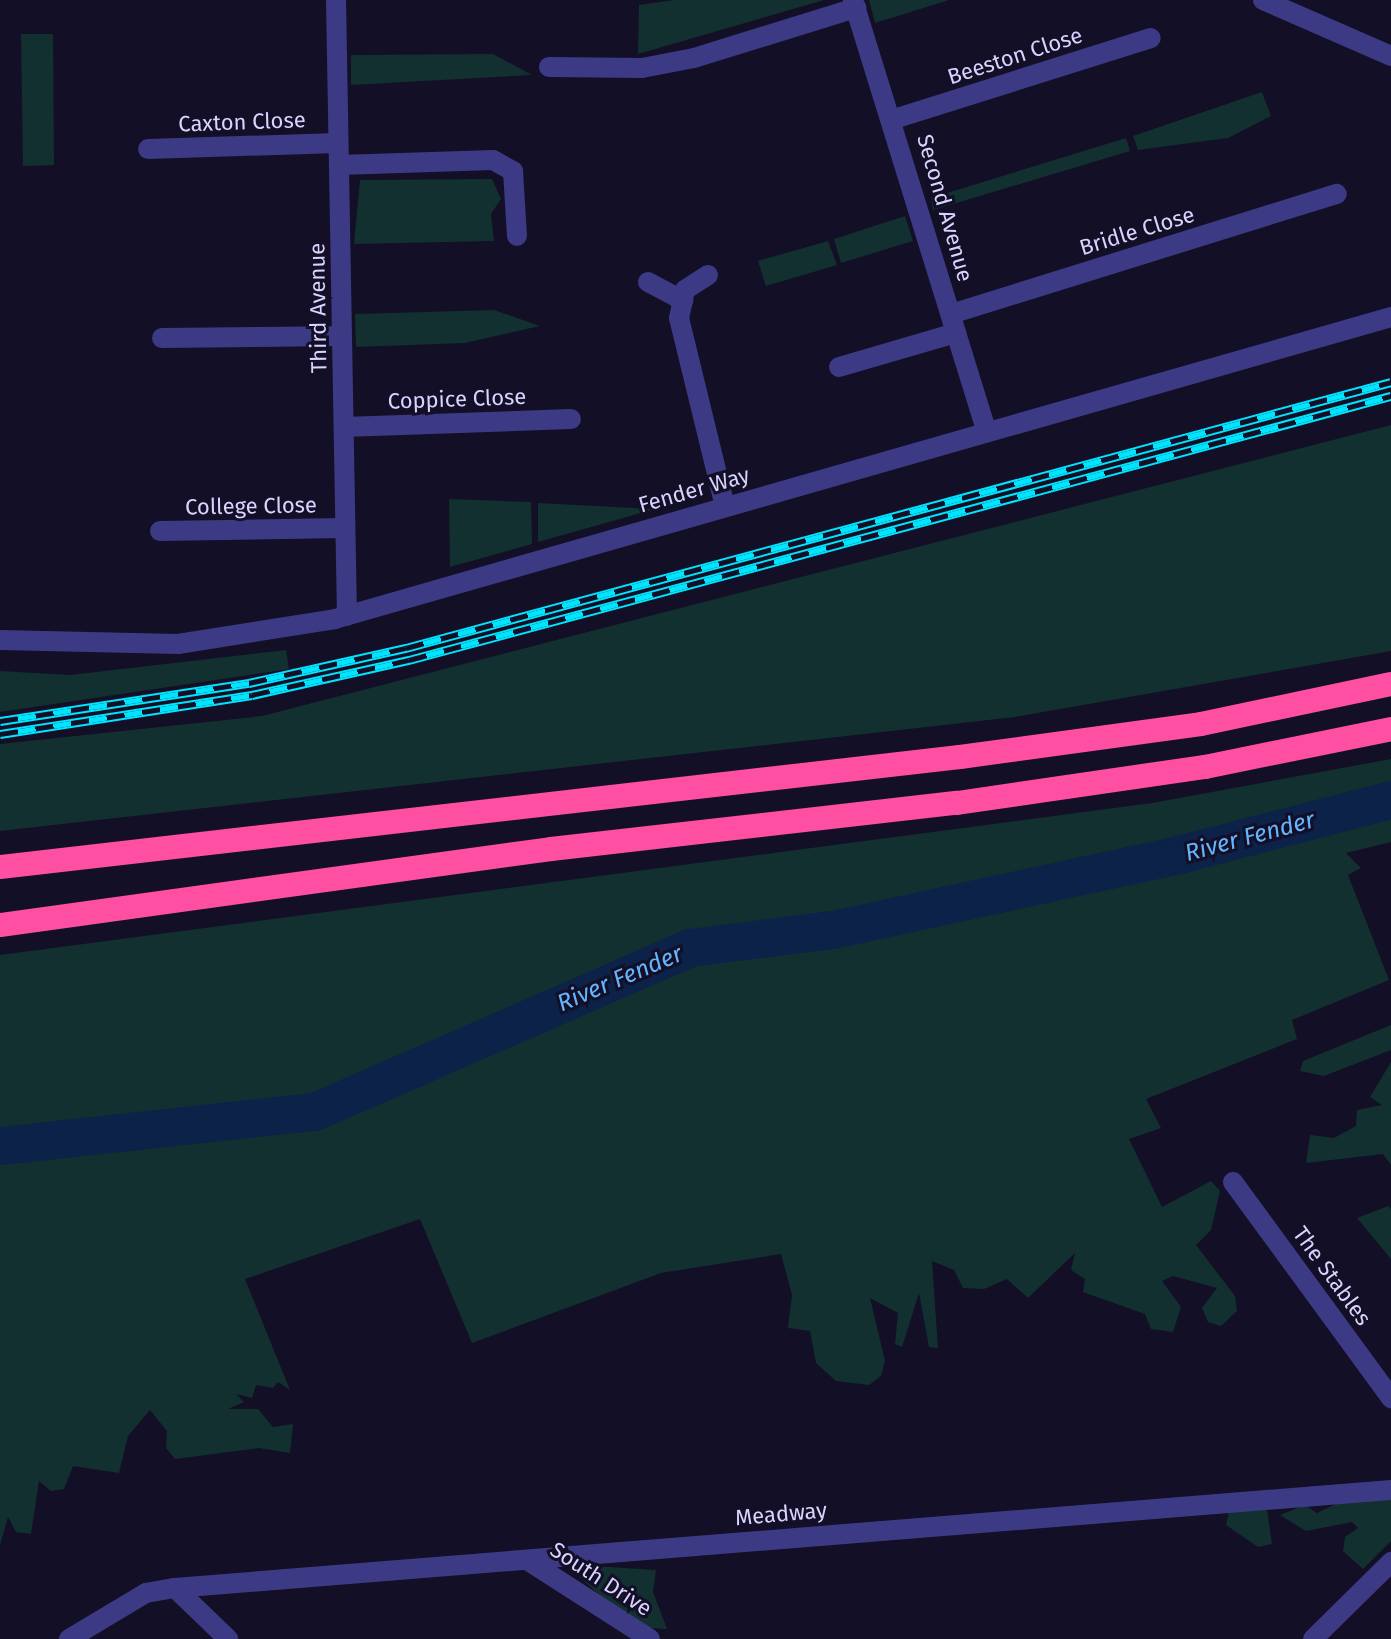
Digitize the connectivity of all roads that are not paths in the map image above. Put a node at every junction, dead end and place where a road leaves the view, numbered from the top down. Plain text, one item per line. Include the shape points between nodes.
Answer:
1 (336, 0) edge
2 (1263, 0) edge
3 (855, 4) edge
4 (1151, 38) dead end
5 (1391, 56) edge
6 (549, 67) dead end
7 (894, 119) junction
8 (338, 143) junction
9 (148, 149) dead end
10 (339, 165) junction
11 (1337, 194) dead end
12 (517, 236) dead end
13 (708, 275) dead end
14 (648, 282) dead end
15 (683, 301) junction
16 (1391, 317) edge
17 (954, 324) junction
18 (341, 336) junction
19 (162, 338) dead end
20 (839, 367) dead end
21 (571, 419) dead end
22 (344, 427) junction
23 (987, 432) junction
24 (725, 506) junction
25 (344, 528) junction
26 (160, 531) dead end
27 (347, 616) junction
28 (0, 640) edge
29 (1391, 684) edge
30 (1391, 729) edge
31 (0, 867) edge
32 (106, 908) junction
33 (0, 918) edge
34 (0, 925) edge
35 (1233, 1182) dead end
36 (1391, 1398) edge
37 (1391, 1490) edge
38 (527, 1560) junction
39 (1391, 1562) edge
40 (175, 1588) junction
41 (69, 1639) edge
42 (228, 1639) edge
43 (650, 1639) edge
44 (1313, 1639) edge

1 - 8 street, Third Avenue
2 - 5 street
3 - 6 street via 642,68
3 - 7 street, Second Avenue
4 - 7 street, Beeston Close
7 - 17 street, Second Avenue
8 - 9 street, Caxton Close
8 - 10 street, Third Avenue
10 - 12 street via 493,160 513,171
10 - 18 street, Third Avenue
11 - 17 street, Bridle Close
13 - 15 street via 685,290
14 - 15 street
15 - 24 street via 688,364
16 - 23 street, Fender Way
17 - 20 street, Bridle Close
17 - 23 street, Second Avenue
18 - 19 street
18 - 22 street, Third Avenue
21 - 22 street, Coppice Close
22 - 25 street, Third Avenue
23 - 24 street, Fender Way
24 - 27 street, Fender Way
25 - 26 street, College Close
25 - 27 street, Third Avenue
27 - 28 street, Fender Way via 178,644
29 - 31 highway via 1201,724 960,757
30 - 32 highway via 1205,767 957,803
32 - 33 highway
32 - 34 highway
35 - 36 street, The Stables
37 - 38 street, Meadway
38 - 40 street, Meadway
38 - 43 street, South Drive
39 - 44 street
40 - 41 street, Meadway via 146,1593
40 - 42 street

